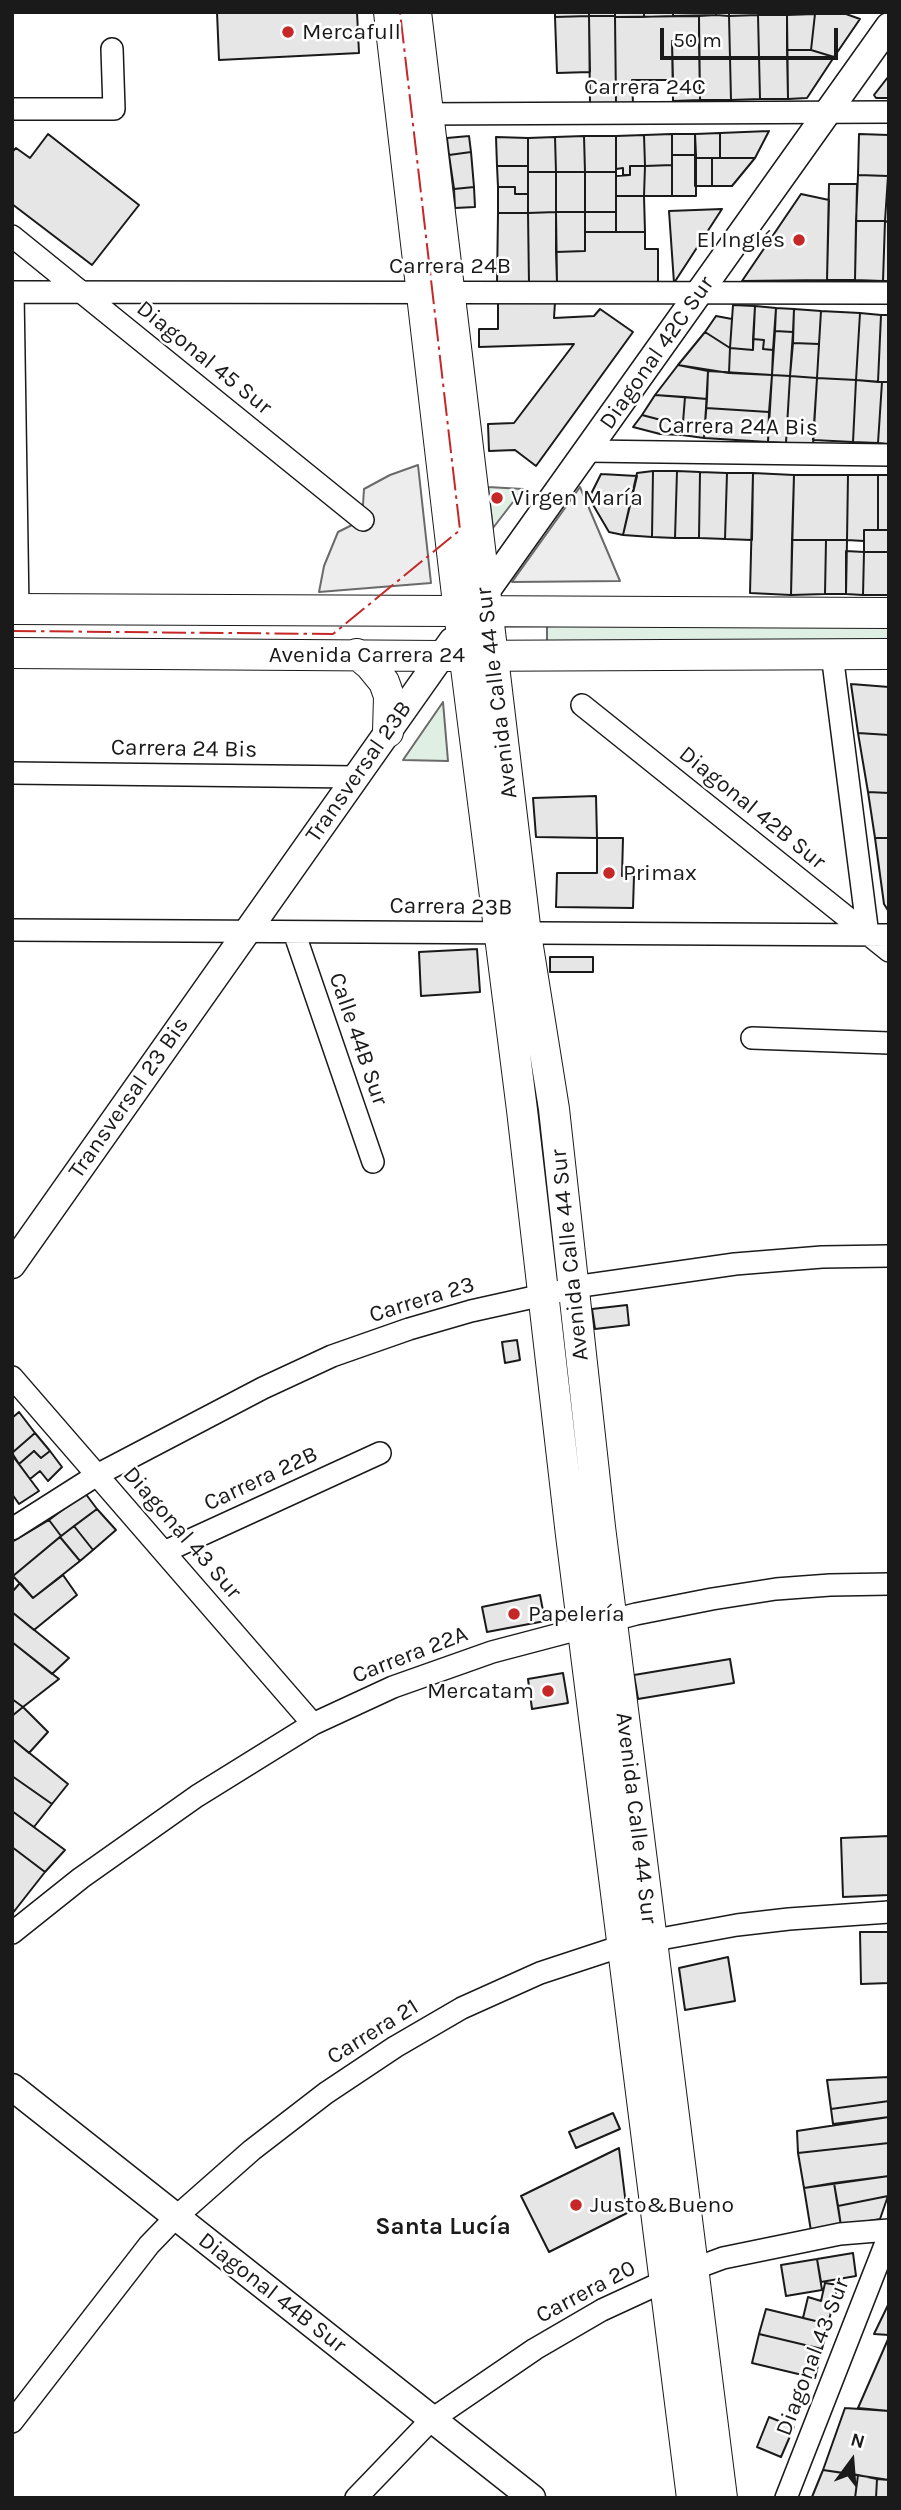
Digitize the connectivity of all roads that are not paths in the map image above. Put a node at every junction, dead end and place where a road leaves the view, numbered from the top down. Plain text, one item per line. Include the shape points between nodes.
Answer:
1 (388, 12) edge
2 (416, 12) edge
3 (889, 26) edge
4 (112, 49) dead end
5 (12, 109) edge
6 (828, 112) junction
7 (889, 112) edge
8 (414, 114) junction
9 (12, 236) edge
10 (13, 292) edge
11 (80, 292) junction
12 (435, 292) junction
13 (699, 293) junction
14 (889, 293) edge
15 (587, 451) junction
16 (889, 455) edge
17 (362, 520) dead end
18 (15, 609) edge
19 (889, 613) edge
20 (471, 628) junction
21 (12, 653) edge
22 (357, 654) junction
23 (832, 654) junction
24 (889, 654) edge
25 (582, 705) dead end
26 (388, 732) junction
27 (12, 773) edge
28 (356, 777) junction
29 (12, 930) edge
30 (245, 932) junction
31 (293, 932) junction
32 (512, 934) junction
33 (878, 935) edge
34 (889, 951) edge
35 (752, 1038) dead end
36 (889, 1043) edge
37 (373, 1162) dead end
38 (889, 1256) edge
39 (12, 1265) edge
40 (574, 1288) junction
41 (543, 1294) junction
42 (12, 1377) edge
43 (380, 1453) dead end
44 (97, 1475) junction
45 (12, 1529) edge
46 (164, 1552) junction
47 (889, 1584) edge
48 (612, 1620) junction
49 (583, 1628) junction
50 (313, 1724) junction
51 (889, 1912) edge
52 (12, 1933) edge
53 (652, 1940) junction
54 (622, 1946) junction
55 (12, 2087) edge
56 (176, 2217) junction
57 (889, 2232) edge
58 (693, 2269) junction
59 (664, 2281) junction
60 (13, 2420) edge
61 (431, 2420) junction
62 (356, 2498) edge
63 (532, 2498) edge
64 (692, 2498) edge
65 (722, 2498) edge
66 (786, 2498) edge

1 - 8 main road, Avenida Calle 44 Sur
2 - 8 main road, Avenida Calle 44 Sur
3 - 6 street, Diagonal 42C Sur
4 - 5 street via 114,109
6 - 7 street, Carrera 24C
6 - 8 street, Carrera 24C
6 - 13 street, Diagonal 42C Sur
8 - 12 main road, Avenida Calle 44 Sur
9 - 11 street, Diagonal 45 Sur
10 - 11 street, Carrera 24B
10 - 18 street
11 - 12 street, Carrera 24B
11 - 17 street, Diagonal 45 Sur
12 - 13 street, Carrera 24B
12 - 20 main road, Avenida Calle 44 Sur
13 - 14 street, Carrera 24B
13 - 15 street, Diagonal 42C Sur
15 - 16 street, Carrera 24A Bis
15 - 20 street, Diagonal 42C Sur
18 - 20 main road, Avenida Carrera 24
19 - 20 main road, Avenida Carrera 24
20 - 22 main road, Avenida Carrera 24
20 - 23 main road, Avenida Carrera 24
20 - 26 street, Transversal 23B
20 - 32 main road, Avenida Calle 44 Sur
21 - 22 main road, Avenida Carrera 24
22 - 26 main road via 384,682 390,704
23 - 24 main road, Avenida Carrera 24
23 - 33 street
25 - 33 street, Diagonal 42B Sur
26 - 28 street, Transversal 23B
27 - 28 street, Carrera 24 Bis
28 - 30 street, Transversal 23B
29 - 30 street, Carrera 23B
30 - 31 street, Carrera 23B
30 - 39 street, Transversal 23 Bis
31 - 32 street, Carrera 23B
31 - 37 street, Calle 44B Sur
32 - 33 street, Carrera 23B
32 - 40 main road, Avenida Calle 44 Sur via 554,1110
32 - 41 main road, Avenida Calle 44 Sur
33 - 34 street, Diagonal 42B Sur
35 - 36 street
38 - 40 street, Carrera 23 via 735,1264
40 - 41 street, Carrera 23
40 - 48 main road, Avenida Calle 44 Sur
41 - 44 street, Carrera 23 via 409,1329 332,1356
41 - 49 main road, Avenida Calle 44 Sur
42 - 44 street, Diagonal 43 Sur
43 - 46 street, Carrera 22B
44 - 45 street, Carrera 23
44 - 46 street, Diagonal 43 Sur
46 - 50 street, Diagonal 43 Sur
47 - 48 street, Carrera 22A via 776,1589
48 - 49 street, Carrera 22A
48 - 53 main road, Avenida Calle 44 Sur
49 - 50 street, Carrera 22A via 492,1652 405,1683
49 - 54 main road, Avenida Calle 44 Sur
50 - 52 street, Carrera 22A via 156,1824
51 - 53 street, Carrera 21 via 789,1919
53 - 54 street, Carrera 21
53 - 58 main road, Avenida Calle 44 Sur
54 - 56 street, Carrera 21 via 540,1973 473,2003 395,2047 273,2134
54 - 59 main road, Avenida Calle 44 Sur
55 - 56 street, Diagonal 44B Sur
56 - 60 street, Carrera 21 via 149,2245
56 - 61 street, Diagonal 44B Sur
57 - 58 street, Carrera 20 via 840,2234 778,2245
57 - 66 street, Diagonal 43 Sur
58 - 59 street, Carrera 20
58 - 65 main road, Avenida Calle 44 Sur
59 - 61 street, Carrera 20 via 535,2349
59 - 64 main road, Avenida Calle 44 Sur
61 - 62 street, Carrera 20
61 - 63 street, Diagonal 44B Sur

